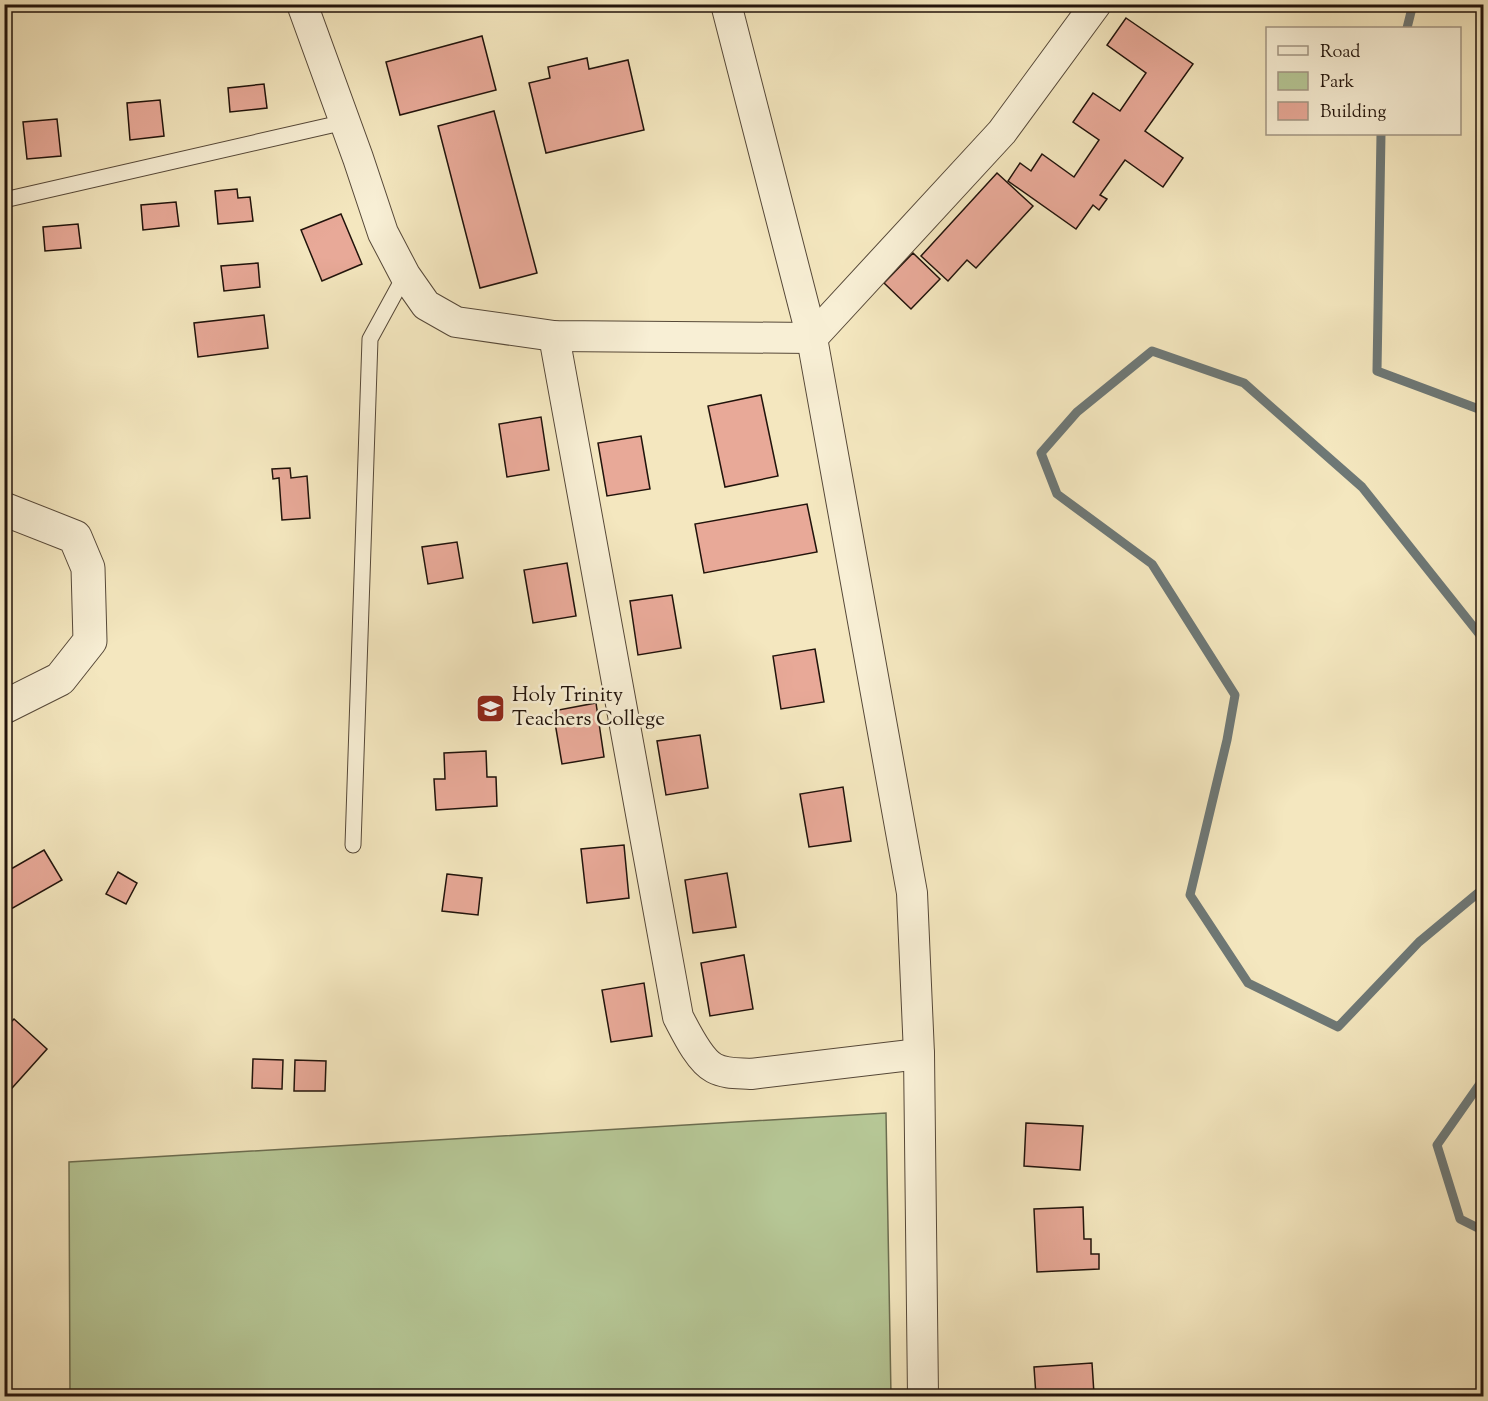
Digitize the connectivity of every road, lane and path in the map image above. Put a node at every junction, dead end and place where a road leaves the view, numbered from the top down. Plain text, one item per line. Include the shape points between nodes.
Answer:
1 (302, 4) edge
2 (726, 4) edge
3 (1096, 4) edge
4 (345, 122) junction
5 (4, 200) edge
6 (405, 275) junction
7 (554, 336) junction
8 (812, 338) junction
9 (4, 509) edge
10 (4, 707) edge
11 (352, 845) dead end
12 (919, 1054) junction
13 (923, 1396) edge

1 - 4 street
2 - 8 street
3 - 8 street via 1002,132
4 - 5 lane
4 - 6 street via 383,233
6 - 7 street via 426,305 456,321
6 - 11 lane via 370,339
7 - 8 street
7 - 12 street via 678,1017 695,1049 712,1068 729,1073 751,1074
8 - 12 street via 912,893
9 - 10 street via 75,537 88,568 90,641 60,679
12 - 13 street

